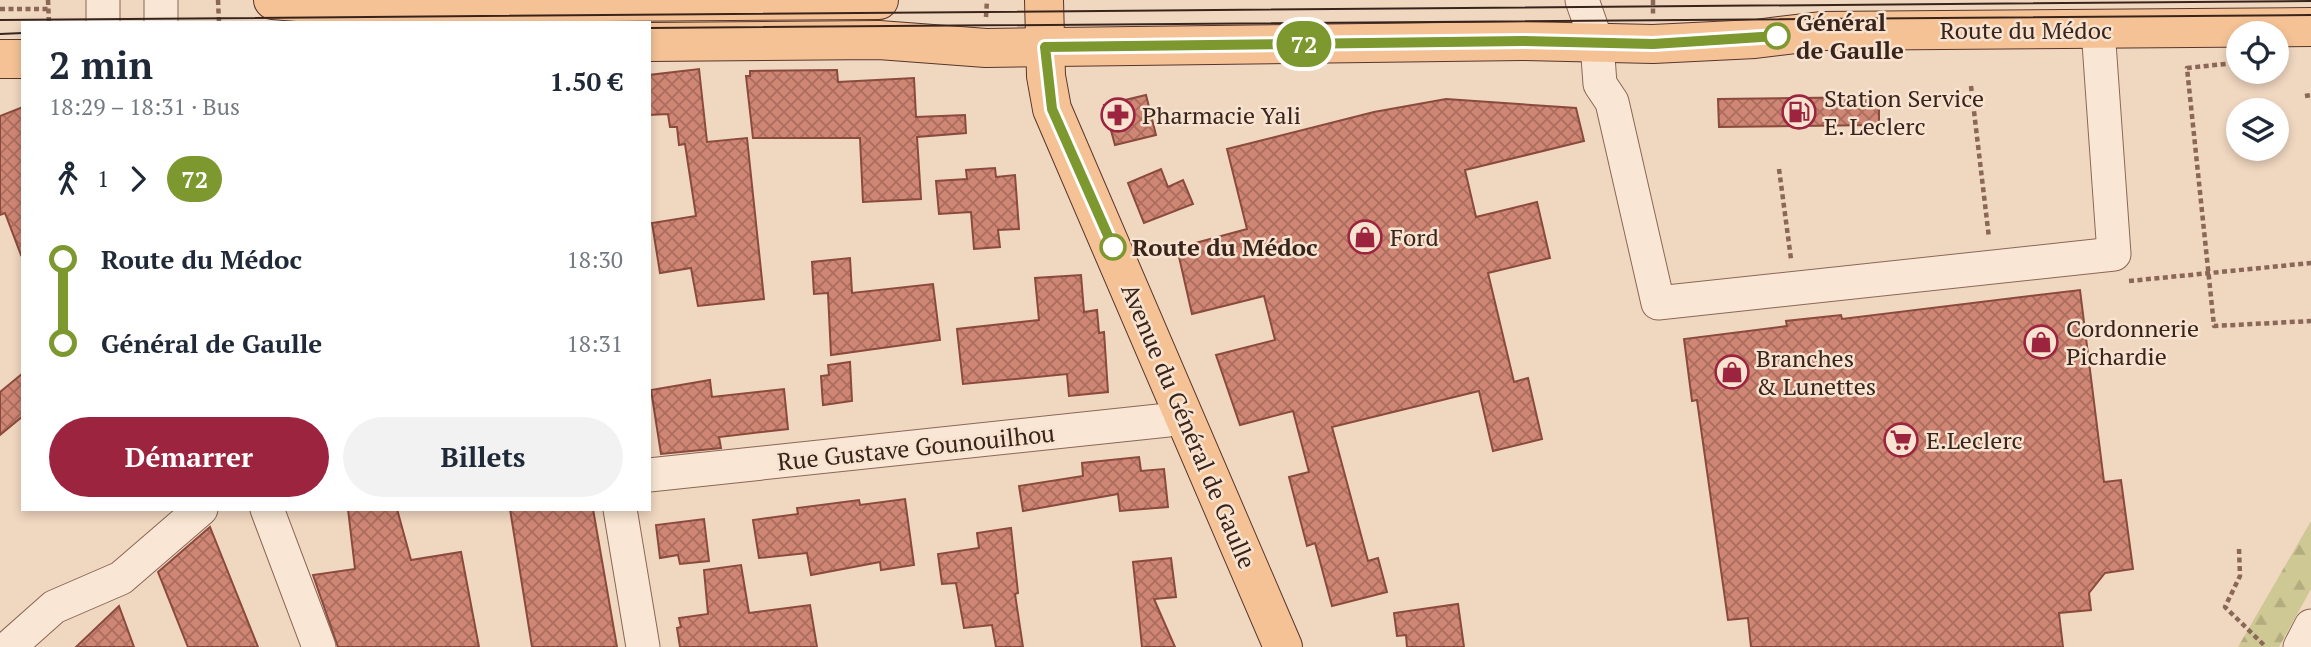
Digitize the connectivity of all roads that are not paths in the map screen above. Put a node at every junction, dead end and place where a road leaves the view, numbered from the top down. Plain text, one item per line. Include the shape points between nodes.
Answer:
1 (103, 0) edge
2 (161, 0) edge
3 (273, 0) edge
4 (879, 0) edge
5 (1044, 0) edge
6 (1582, 0) edge
7 (103, 21) edge
8 (161, 21) edge
9 (2311, 27) edge
10 (2098, 29) junction
11 (651, 42) edge
12 (1597, 43) junction
13 (1045, 47) junction
14 (21, 59) edge
15 (0, 60) edge
16 (1182, 414) junction
17 (651, 475) edge
18 (199, 511) edge
19 (268, 511) edge
20 (620, 511) edge
21 (2311, 626) edge
22 (9, 647) edge
23 (319, 647) edge
24 (643, 647) edge
25 (1283, 647) edge
26 (2300, 647) edge

1 - 7 street
2 - 8 street
3 - 4 main road via 337,4
5 - 13 main road, Avenue du Général de Gaulle
6 - 12 street
9 - 10 main road, Route du Médoc
10 - 12 main road, Route du Médoc via 1821,31 1755,39
10 - 12 street via 2114,254 1658,303 1612,102 1600,84
11 - 13 main road, Route du Médoc via 879,40
12 - 13 main road, Route du Médoc
13 - 16 main road, Avenue du Général de Gaulle via 1052,109
14 - 15 main road
16 - 17 street, Rue Gustave Gounouilhou via 1156,421
16 - 25 main road, Avenue du Général de Gaulle
18 - 22 street via 121,578 54,607
19 - 23 street
20 - 24 street
21 - 26 street

